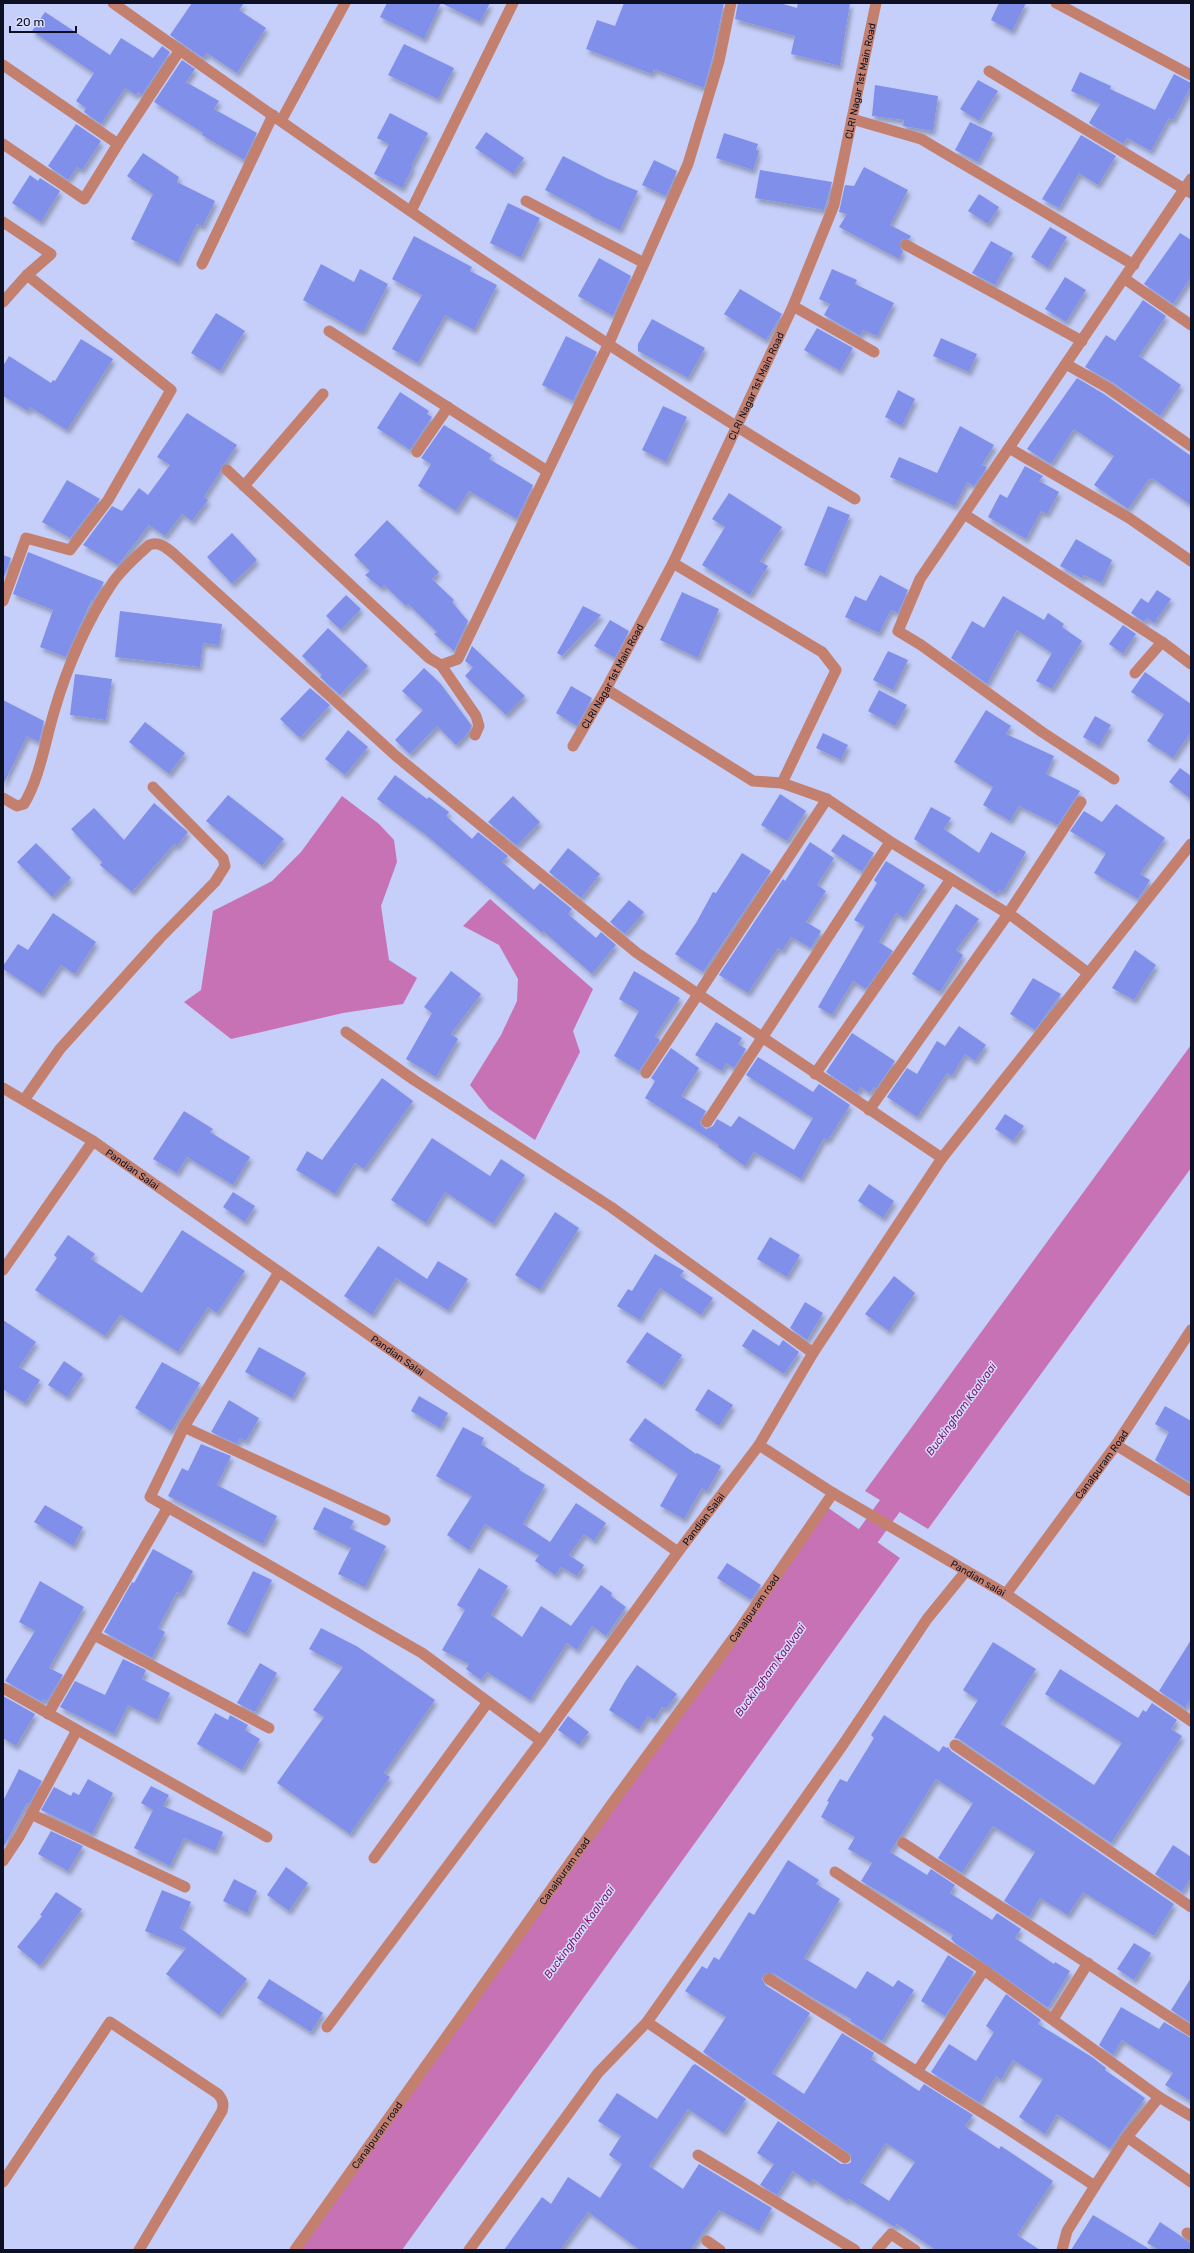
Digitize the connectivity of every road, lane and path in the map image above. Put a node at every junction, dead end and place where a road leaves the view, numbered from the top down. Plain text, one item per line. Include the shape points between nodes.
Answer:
1 (113, 3) edge
2 (345, 3) edge
3 (513, 3) edge
4 (731, 3) edge
5 (876, 3) edge
6 (1063, 5) edge
7 (180, 50) junction
8 (3, 65) edge
9 (989, 71) dead end
10 (1191, 75) edge
11 (277, 118) junction
12 (852, 119) junction
13 (3, 144) edge
14 (118, 144) junction
15 (1189, 186) edge
16 (526, 201) dead end
17 (411, 211) junction
18 (3, 222) edge
19 (906, 245) dead end
20 (644, 263) junction
21 (202, 264) dead end
22 (1134, 265) junction
23 (27, 275) junction
24 (1125, 279) junction
25 (3, 302) edge
26 (793, 306) junction
27 (1191, 325) edge
28 (329, 331) dead end
29 (1082, 341) junction
30 (608, 345) junction
31 (874, 352) dead end
32 (1066, 364) junction
33 (323, 394) dead end
34 (448, 407) junction
35 (735, 427) junction
36 (1191, 446) edge
37 (1009, 448) junction
38 (417, 452) dead end
39 (227, 470) dead end
40 (547, 471) junction
41 (244, 486) junction
42 (855, 499) dead end
43 (964, 514) junction
44 (1191, 561) edge
45 (673, 563) junction
46 (3, 601) edge
47 (1162, 642) junction
48 (1191, 664) edge
49 (441, 666) junction
50 (1135, 673) dead end
51 (606, 689) junction
52 (475, 736) dead end
53 (573, 746) dead end
54 (1114, 778) dead end
55 (782, 783) junction
56 (153, 787) dead end
57 (3, 798) edge
58 (827, 798) junction
59 (1081, 802) dead end
60 (890, 842) junction
61 (1191, 844) edge
62 (951, 879) junction
63 (1008, 914) junction
64 (1088, 973) junction
65 (698, 994) junction
66 (346, 1032) dead end
67 (762, 1037) junction
68 (646, 1073) dead end
69 (815, 1074) junction
70 (3, 1088) edge
71 (24, 1100) junction
72 (869, 1110) junction
73 (707, 1122) dead end
74 (93, 1141) junction
75 (942, 1158) junction
76 (3, 1270) edge
77 (279, 1272) junction
78 (1191, 1330) edge
79 (813, 1354) junction
80 (184, 1427) junction
81 (759, 1445) junction
82 (1116, 1445) junction
83 (1191, 1490) edge
84 (833, 1493) junction
85 (168, 1507) junction
86 (385, 1520) dead end
87 (678, 1552) junction
88 (966, 1571) junction
89 (1006, 1594) junction
90 (94, 1635) junction
91 (3, 1688) edge
92 (488, 1702) junction
93 (48, 1714) junction
94 (1191, 1721) edge
95 (269, 1728) dead end
96 (77, 1730) junction
97 (541, 1741) junction
98 (955, 1745) dead end
99 (31, 1814) junction
100 (267, 1837) dead end
101 (902, 1843) dead end
102 (374, 1858) dead end
103 (3, 1861) edge
104 (835, 1872) dead end
105 (185, 1887) dead end
106 (1191, 1907) edge
107 (1088, 1962) junction
108 (984, 1970) junction
109 (769, 1979) dead end
110 (1053, 2020) junction
111 (647, 2022) junction
112 (327, 2027) dead end
113 (1191, 2031) edge
114 (916, 2072) junction
115 (1159, 2097) junction
116 (1191, 2116) edge
117 (1127, 2136) junction
118 (698, 2155) dead end
119 (845, 2158) dead end
120 (3, 2182) edge
121 (1191, 2182) edge
122 (1095, 2186) junction
123 (707, 2241) dead end
124 (139, 2250) edge
125 (295, 2250) edge
126 (469, 2250) edge
127 (720, 2250) edge
128 (855, 2250) edge
129 (877, 2250) edge
130 (915, 2250) edge
131 (1062, 2250) edge

1 - 7 street
2 - 11 street
3 - 17 street
4 - 20 street via 719,61 688,164
5 - 12 street, CLRI Nagar 1st Main Road
6 - 10 street
7 - 11 street
7 - 14 street
8 - 14 street
9 - 15 street
11 - 17 street
11 - 21 street
12 - 22 street via 921,139
12 - 26 street, CLRI Nagar 1st Main Road via 834,205
13 - 14 street via 84,199
15 - 22 street
16 - 20 street
17 - 30 street
18 - 23 street via 51,254
19 - 29 street
20 - 30 street
22 - 24 street
23 - 25 street
23 - 46 street via 171,390 108,500 70,550 26,538
24 - 27 street
24 - 29 street
26 - 31 street
26 - 35 street, CLRI Nagar 1st Main Road
28 - 34 street
29 - 32 street
30 - 35 street
30 - 40 street
32 - 36 street via 1108,388
32 - 37 street
33 - 41 street
34 - 38 street
34 - 40 street
35 - 42 street
35 - 45 street, CLRI Nagar 1st Main Road
37 - 43 street
37 - 44 street via 1128,518
39 - 41 street
40 - 49 street via 458,659
41 - 49 street via 429,658
43 - 47 street
43 - 54 street via 920,579 898,631 1042,732
45 - 51 street, CLRI Nagar 1st Main Road
45 - 55 street via 822,652 836,670
47 - 48 street
47 - 50 street
49 - 52 street via 476,716 479,726
51 - 53 street, CLRI Nagar 1st Main Road
51 - 55 street via 754,781
55 - 58 street
56 - 71 street via 224,858 225,866 215,882 160,938 60,1049
57 - 65 street via 17,806 24,804 34,786 56,704 79,642 113,582 154,543 174,554 396,756 637,953
58 - 60 street
58 - 65 street
59 - 63 street
60 - 62 street
60 - 67 street
61 - 64 street, Pandian Salai
62 - 63 street
62 - 69 street
63 - 64 street
63 - 72 street
64 - 75 street, Pandian Salai
65 - 67 street
65 - 68 street
66 - 79 street via 414,1080 611,1207
67 - 69 street
67 - 73 street
69 - 72 street
70 - 71 street, Pandian Salai
71 - 74 street, Pandian Salai
72 - 75 street
74 - 76 street
74 - 77 street, Pandian Salai
75 - 79 street, Pandian Salai
77 - 80 street
77 - 87 street, Pandian Salai
78 - 82 street, Canalpuram Road
79 - 81 street, Pandian Salai
80 - 85 street via 150,1497
80 - 86 street
81 - 84 street, Pandian salai
81 - 87 street, Pandian Salai
82 - 83 street
82 - 89 street, Canalpuram Road
84 - 88 street, Pandian salai
84 - 125 street, Canalpuram road via 737,1633 611,1805
85 - 90 street
85 - 92 street via 422,1653
87 - 97 street
88 - 89 street, Pandian salai
88 - 111 street via 927,1618 842,1746
89 - 94 street, Pandian salai
90 - 93 street
90 - 95 street
91 - 93 street
92 - 97 street
92 - 102 street
93 - 96 street
96 - 99 street
96 - 100 street
97 - 112 street
98 - 106 street
99 - 103 street
99 - 105 street
101 - 107 street
104 - 108 street
107 - 110 street
107 - 113 street
108 - 110 street
108 - 114 street
109 - 114 street
110 - 115 street
111 - 119 street
111 - 126 street via 598,2072
114 - 122 street
115 - 116 street
115 - 117 street
117 - 121 street
117 - 122 street
118 - 128 street
120 - 124 street via 110,2022 218,2094 224,2105
122 - 131 street via 1067,2231
123 - 127 street
129 - 130 street via 891,2234

